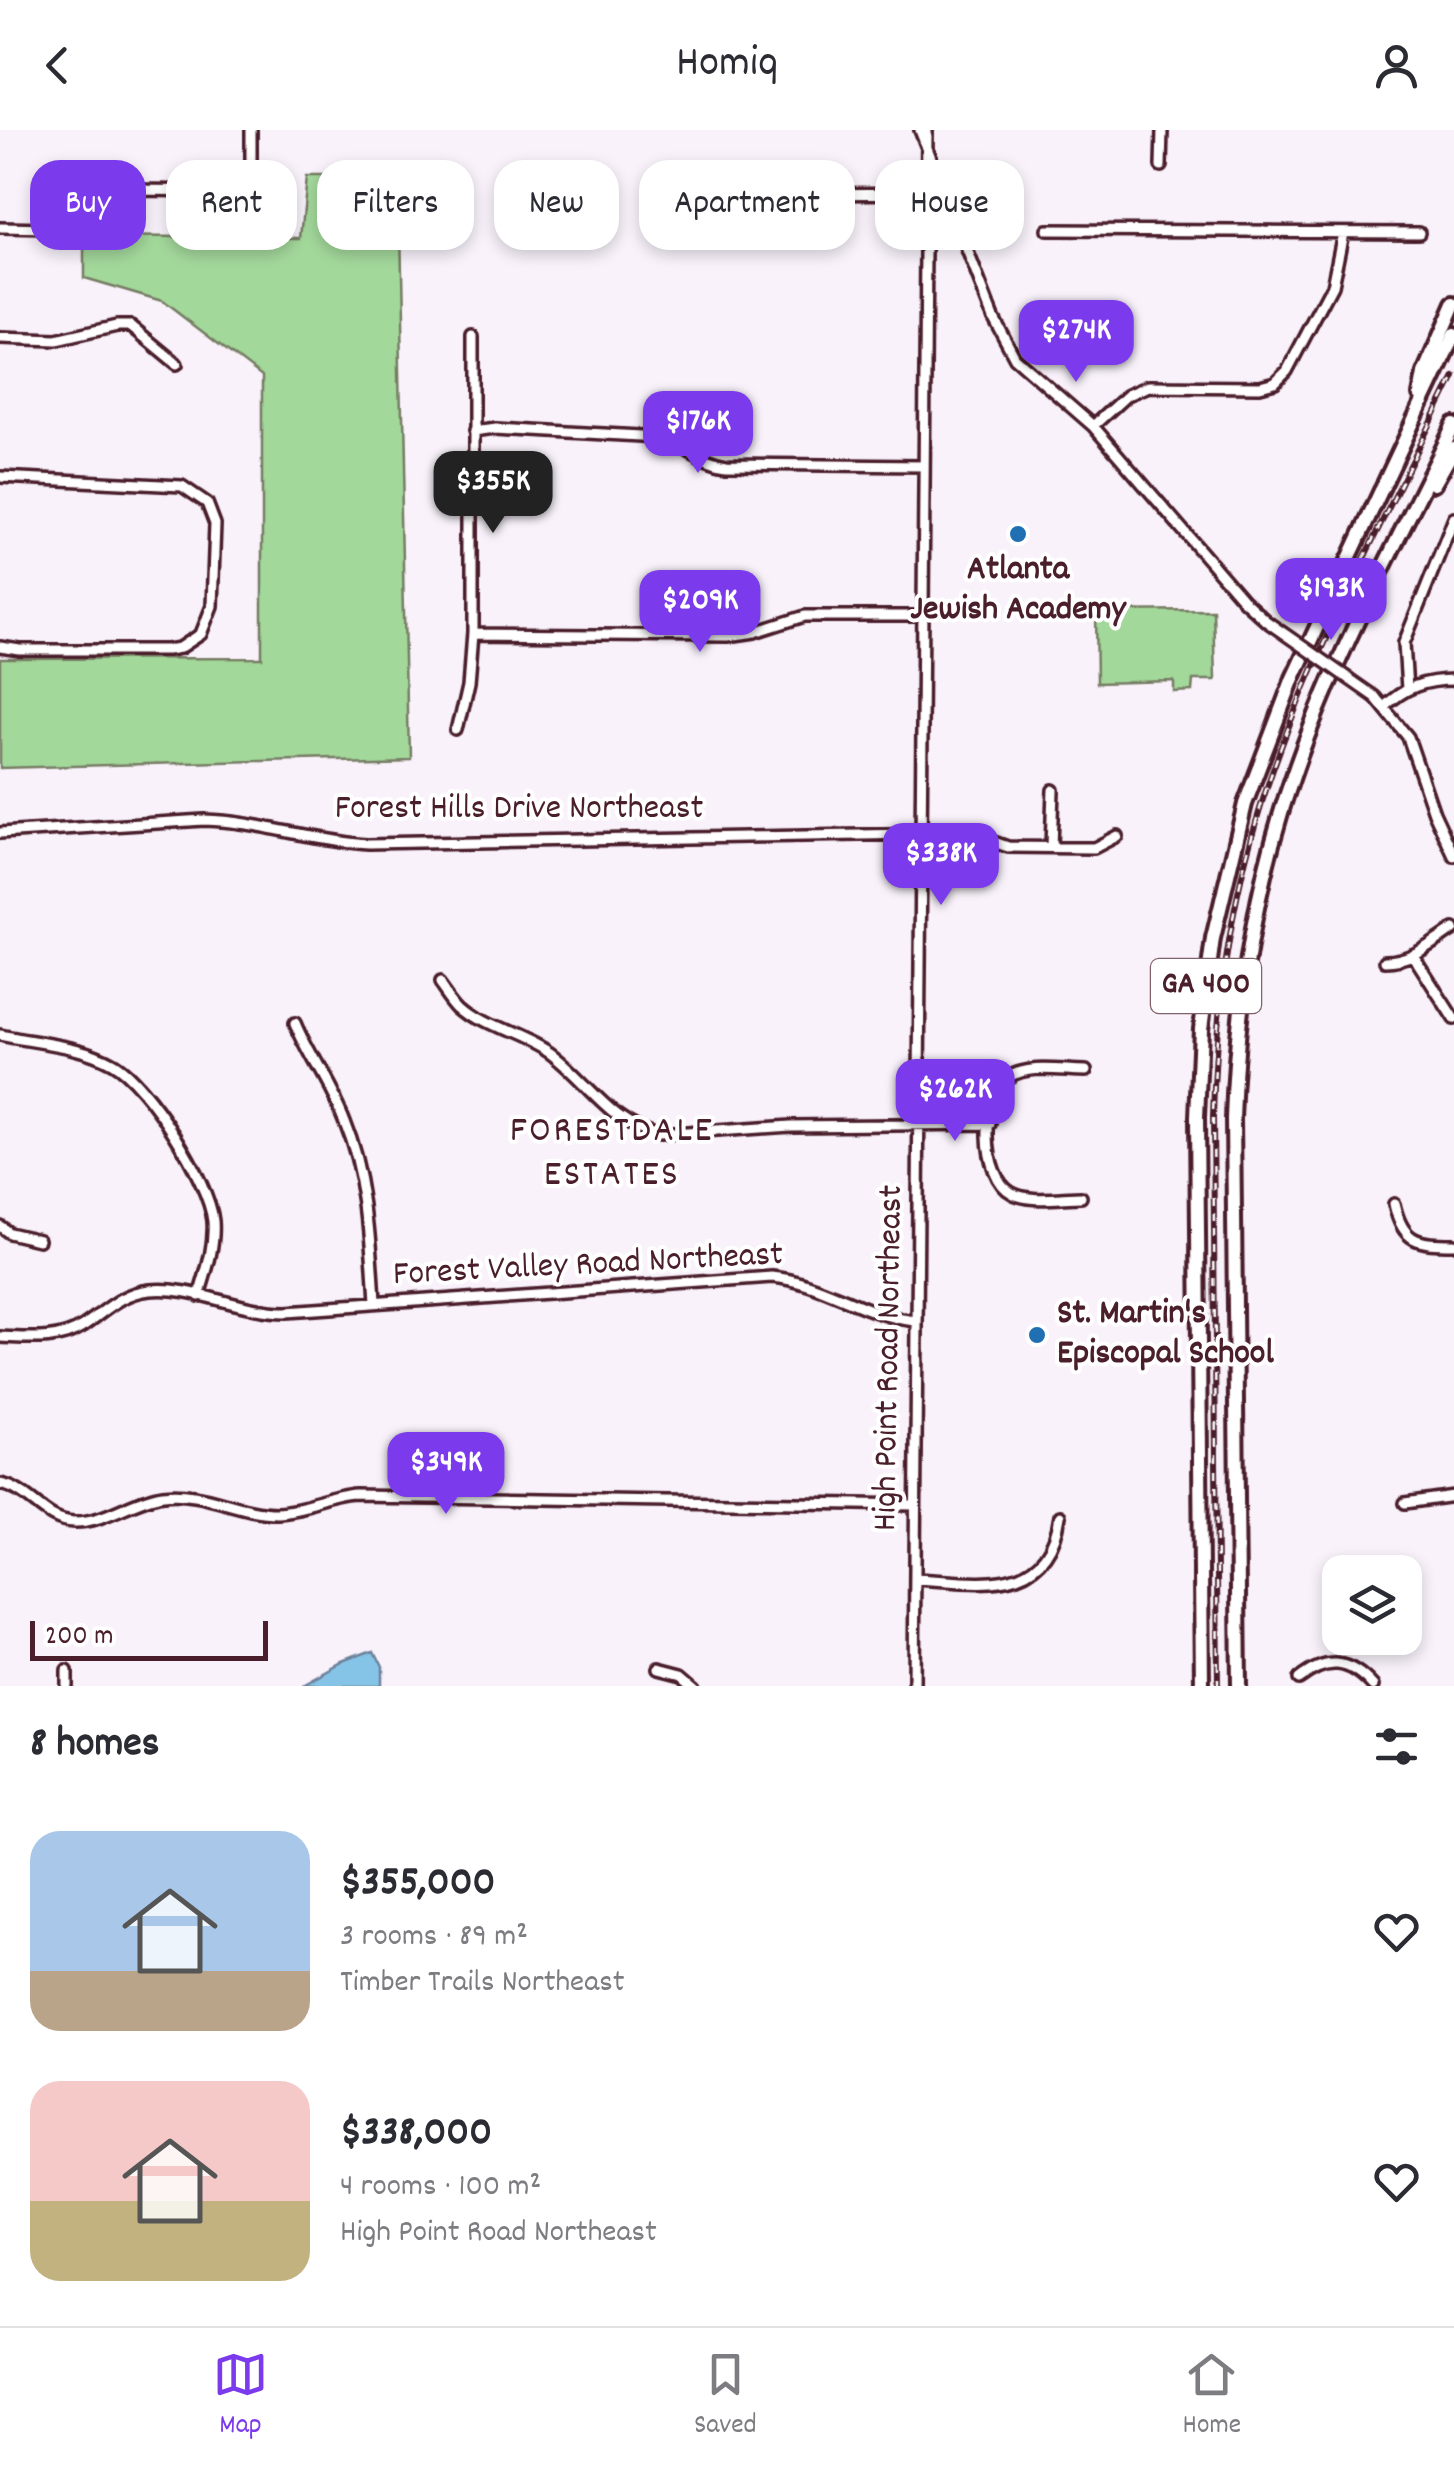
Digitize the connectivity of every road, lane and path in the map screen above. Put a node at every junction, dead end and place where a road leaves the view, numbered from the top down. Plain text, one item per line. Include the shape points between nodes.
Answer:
1 (251, 130) edge
2 (923, 130) edge
3 (1162, 130) edge
4 (926, 148) junction
5 (250, 160) edge
6 (926, 160) edge
7 (933, 160) edge
8 (1161, 166) dead end
9 (166, 189) edge
10 (0, 228) edge
11 (1047, 230) dead end
12 (1343, 232) junction
13 (1419, 232) dead end
14 (925, 250) edge
15 (967, 250) edge
16 (1454, 304) edge
17 (1454, 335) edge
18 (473, 337) dead end
19 (0, 338) edge
20 (177, 364) dead end
21 (1276, 383) junction
22 (1284, 396) dead end
23 (1418, 409) junction
24 (1454, 425) edge
25 (1093, 426) junction
26 (472, 430) junction
27 (1454, 449) edge
28 (924, 466) junction
29 (0, 477) edge
30 (1454, 518) edge
31 (1364, 614) junction
32 (923, 616) junction
33 (474, 634) junction
34 (0, 646) edge
35 (1454, 680) edge
36 (1407, 689) junction
37 (1384, 708) junction
38 (458, 730) dead end
39 (1053, 790) dead end
40 (0, 833) edge
41 (921, 833) junction
42 (1116, 836) dead end
43 (1051, 847) junction
44 (1454, 856) edge
45 (1454, 929) edge
46 (1413, 956) junction
47 (1385, 961) dead end
48 (444, 980) dead end
49 (1454, 1019) edge
50 (295, 1023) dead end
51 (0, 1036) edge
52 (1086, 1071) dead end
53 (990, 1124) junction
54 (920, 1125) junction
55 (1081, 1197) dead end
56 (1394, 1204) dead end
57 (0, 1226) edge
58 (39, 1240) dead end
59 (1454, 1244) edge
60 (199, 1296) junction
61 (374, 1305) junction
62 (918, 1321) junction
63 (0, 1337) edge
64 (0, 1484) edge
65 (1454, 1496) edge
66 (1405, 1503) dead end
67 (915, 1505) junction
68 (1060, 1516) dead end
69 (915, 1580) junction
70 (659, 1668) dead end
71 (67, 1672) dead end
72 (1300, 1679) dead end
73 (67, 1686) edge
74 (696, 1686) edge
75 (914, 1686) edge
76 (1202, 1686) edge
77 (1238, 1686) edge
78 (1373, 1686) edge

1 - 5 street
2 - 4 street
3 - 8 street
4 - 6 street, High Point Road Northeast
4 - 7 street
9 - 10 street via 109,195 52,228
11 - 12 street
12 - 13 street
12 - 21 street via 1332,286
14 - 28 street, High Point Road Northeast
15 - 25 street via 1009,350
16 - 23 highway via 1424,373
17 - 23 highway, GA 400
18 - 26 street
19 - 20 street via 56,340 130,326
21 - 22 street
21 - 25 street via 1148,386 1127,395
23 - 76 highway, GA 400 via 1276,718 1232,848 1213,938 1197,1117
24 - 31 highway, GA 400
25 - 37 street, bridge via 1266,621
26 - 28 street via 658,437 727,464
26 - 33 street
27 - 31 highway
28 - 32 street, High Point Road Northeast
29 - 34 street via 182,486 207,503 215,531 210,615 192,642 168,650
30 - 36 street via 1404,643
31 - 77 highway, GA 400 via 1280,816 1241,1002 1233,1134
32 - 33 street via 805,616 728,636
32 - 41 street, High Point Road Northeast
33 - 38 street
35 - 36 street
36 - 37 street
37 - 44 street via 1408,738
39 - 43 street
40 - 41 street, Forest Hills Drive Northeast via 204,820 366,844
41 - 43 street, Forest Hills Drive Northeast via 968,833 1008,847
41 - 54 street, High Point Road Northeast
42 - 43 street, Forest Hills Drive Northeast via 1094,848
45 - 46 street
46 - 47 street
46 - 49 street
48 - 54 street via 461,1004 537,1044 614,1116 645,1132
50 - 61 street via 359,1162
51 - 60 street via 107,1060 149,1097 210,1204 212,1244
52 - 53 street via 1030,1070 1008,1078 990,1100
53 - 54 street
53 - 55 street via 991,1168 1008,1192
54 - 62 street, High Point Road Northeast
56 - 59 street via 1413,1239
57 - 58 street
60 - 61 street, Forest Valley Road Northeast via 269,1312
60 - 63 street, Forest Valley Road Northeast via 136,1292 66,1334
61 - 62 street, Forest Valley Road Northeast via 772,1277 807,1283 872,1313
62 - 67 street, High Point Road Northeast
64 - 67 street via 72,1522 176,1494 275,1513 361,1496
65 - 66 street
67 - 69 street, High Point Road Northeast
68 - 69 street via 1049,1554 1025,1576
69 - 75 street, High Point Road Northeast
70 - 74 street
71 - 73 street
72 - 78 street via 1331,1662

